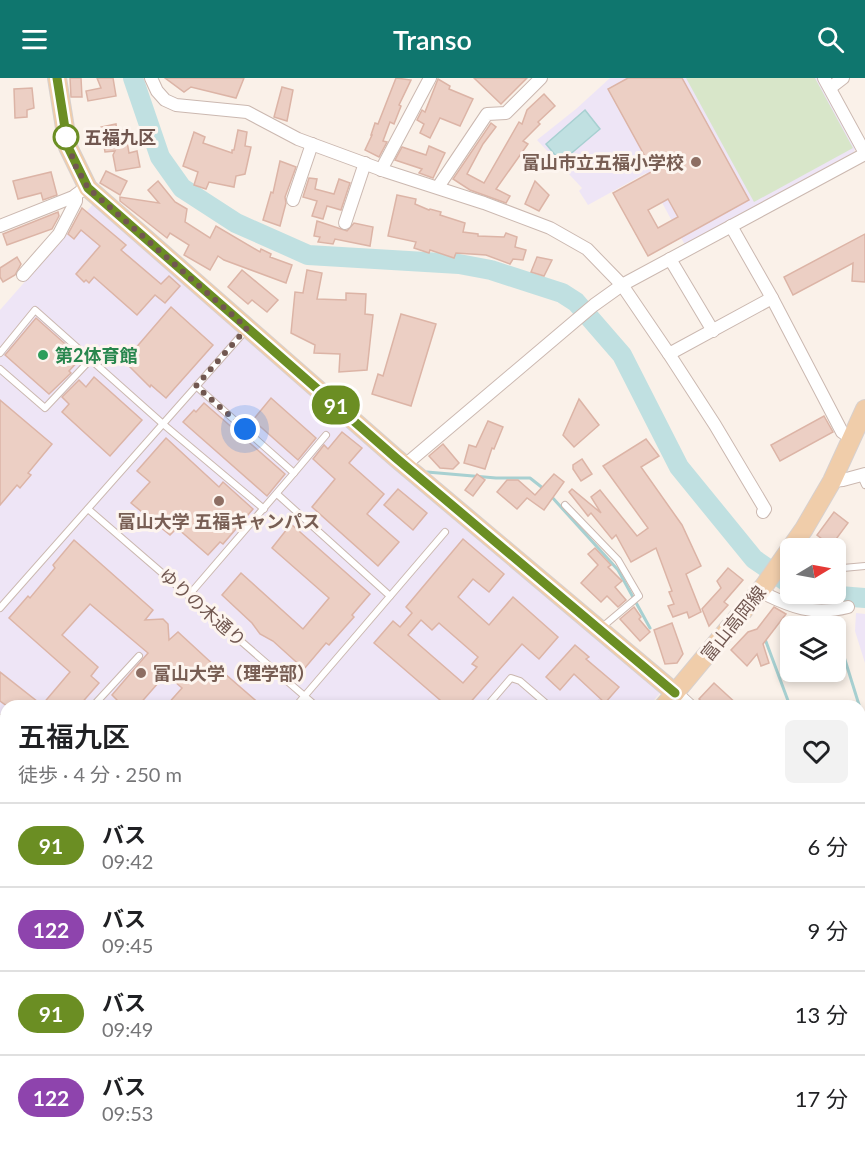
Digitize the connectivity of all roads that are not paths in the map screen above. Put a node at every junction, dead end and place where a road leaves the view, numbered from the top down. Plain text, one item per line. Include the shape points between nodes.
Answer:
1 (57, 78) edge
2 (151, 78) edge
3 (430, 78) edge
4 (541, 78) edge
5 (843, 78) edge
6 (827, 83) edge
7 (312, 144) junction
8 (865, 153) edge
9 (365, 164) junction
10 (381, 170) junction
11 (438, 187) junction
12 (82, 192) junction
13 (293, 200) dead end
14 (345, 223) dead end
15 (0, 226) edge
16 (731, 226) junction
17 (670, 258) junction
18 (23, 275) dead end
19 (622, 285) junction
20 (772, 298) junction
21 (247, 328) junction
22 (713, 331) junction
23 (0, 353) edge
24 (669, 354) junction
25 (91, 359) junction
26 (0, 369) edge
27 (196, 386) junction
28 (865, 409) edge
29 (163, 424) junction
30 (326, 435) dead end
31 (851, 438) junction
32 (405, 465) junction
33 (294, 473) junction
34 (864, 478) edge
35 (832, 481) junction
36 (277, 494) junction
37 (564, 506) dead end
38 (88, 509) junction
39 (264, 509) junction
40 (763, 512) dead end
41 (445, 532) dead end
42 (865, 566) edge
43 (846, 568) edge
44 (762, 588) junction
45 (189, 595) junction
46 (390, 596) junction
47 (848, 607) dead end
48 (0, 608) edge
49 (600, 629) junction
50 (139, 656) dead end
51 (305, 696) junction
52 (99, 700) edge
53 (301, 700) edge
54 (309, 700) edge
55 (492, 700) edge
56 (542, 700) edge
57 (670, 700) edge

1 - 12 main road via 68,147
2 - 7 street via 165,100 176,105 247,112
3 - 10 street
4 - 11 street via 506,113 487,114
5 - 6 street
6 - 8 street
7 - 9 street
7 - 13 street
8 - 16 street
9 - 10 street
9 - 14 street
10 - 11 street
11 - 19 street via 550,228 587,249
12 - 15 street
12 - 18 street via 63,228
12 - 21 main road
16 - 17 street
16 - 20 street
17 - 19 street
17 - 22 street
19 - 24 street
19 - 32 street
20 - 22 street
20 - 31 street via 842,432
21 - 27 lane
21 - 32 main road
22 - 24 street
23 - 25 lane via 36,310
24 - 40 street via 715,424 765,509
25 - 26 lane via 45,408
25 - 29 lane
27 - 29 lane
27 - 33 lane
28 - 31 main road, 富山高岡線
29 - 38 lane
29 - 39 lane
30 - 33 lane
31 - 35 main road, 富山高岡線
32 - 49 main road
33 - 36 lane
34 - 35 street
35 - 44 main road, 富山高岡線
36 - 39 lane
36 - 46 lane
37 - 49 lane via 618,560 639,596
38 - 45 lane, ゆりの木通り
38 - 48 lane
39 - 45 lane
41 - 46 lane
42 - 43 lane
44 - 47 street via 807,610 830,612
44 - 57 main road, 富山高岡線
45 - 51 lane, ゆりの木通り
46 - 51 lane
49 - 57 main road
50 - 52 lane
51 - 53 lane
51 - 54 lane, ゆりの木通り
55 - 56 lane via 512,678

